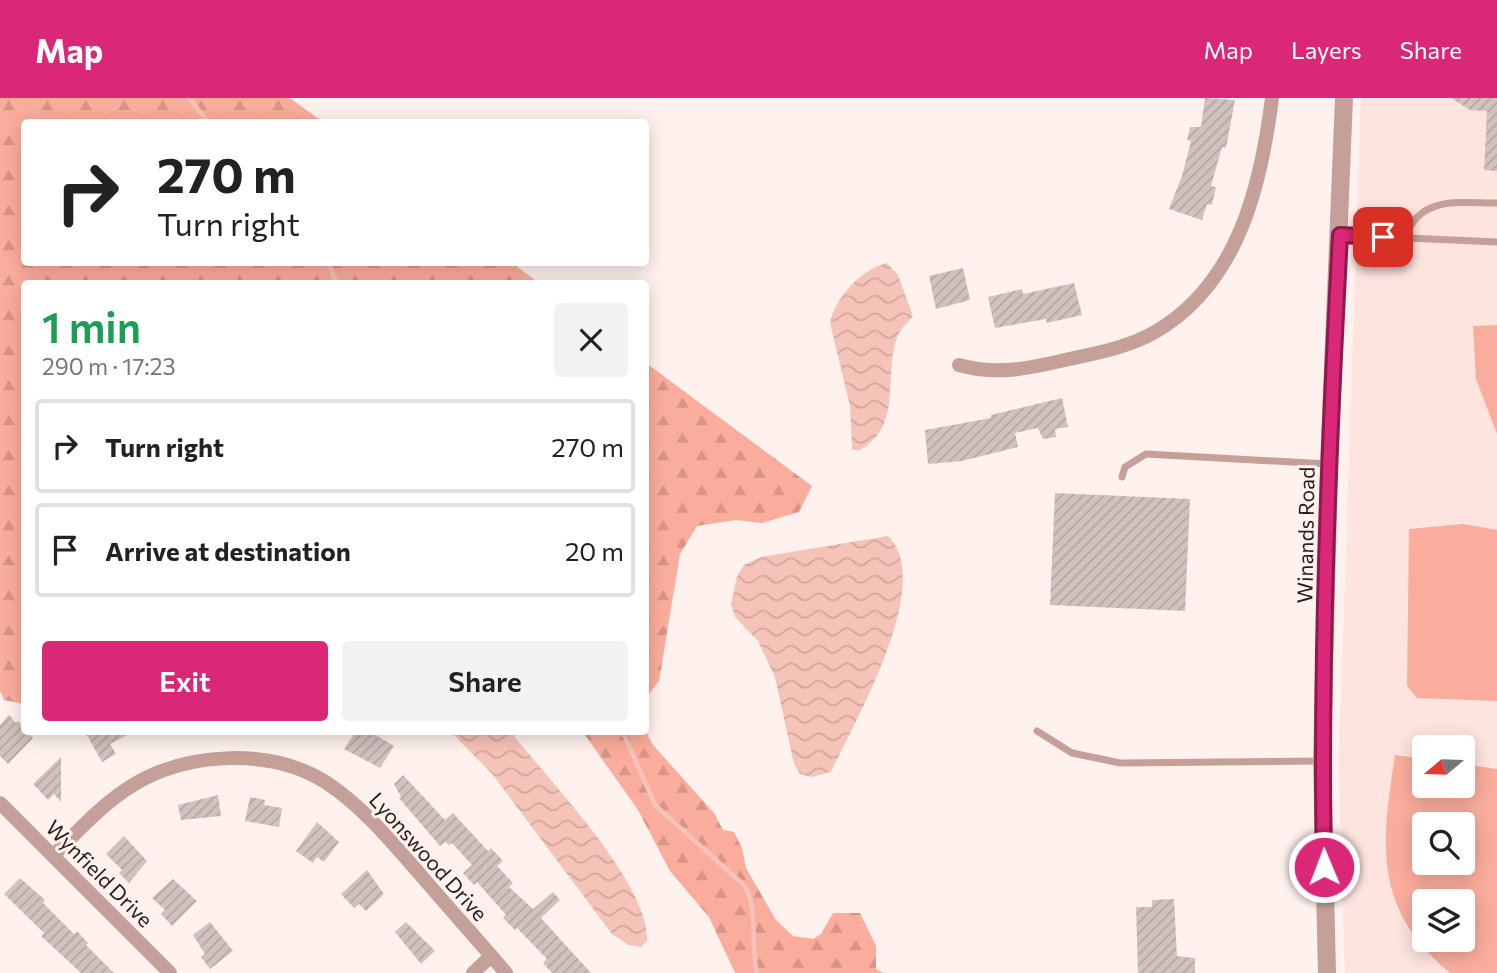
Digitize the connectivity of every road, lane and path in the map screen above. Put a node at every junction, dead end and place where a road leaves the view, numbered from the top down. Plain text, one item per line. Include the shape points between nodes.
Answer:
1 (1272, 98) edge
2 (1344, 98) edge
3 (1497, 203) edge
4 (1340, 235) junction
5 (1405, 238) junction
6 (1497, 242) edge
7 (959, 365) dead end
8 (1329, 464) junction
9 (1122, 477) dead end
10 (1037, 731) dead end
11 (1322, 761) junction
12 (0, 803) edge
13 (53, 856) junction
14 (491, 956) junction
15 (170, 973) edge
16 (473, 973) edge
17 (506, 973) edge
18 (1327, 973) edge

1 - 7 street via 1262,159 1232,252 1178,316 1155,332 1103,352 1020,370 979,371
2 - 4 street, Winands Road
3 - 5 lane via 1436,204 1417,214
4 - 5 lane
4 - 8 street, Winands Road
5 - 6 lane
8 - 9 lane via 1146,454 1125,467
8 - 11 street, Winands Road
10 - 11 lane via 1072,753 1120,762
11 - 18 street, Winands Road
12 - 13 street, Wynfield Drive
13 - 14 street, Lyonswood Drive via 112,799 161,772 214,759 271,763 324,782 371,818
13 - 15 street, Wynfield Drive
14 - 16 street
14 - 17 street, Lyonswood Drive

